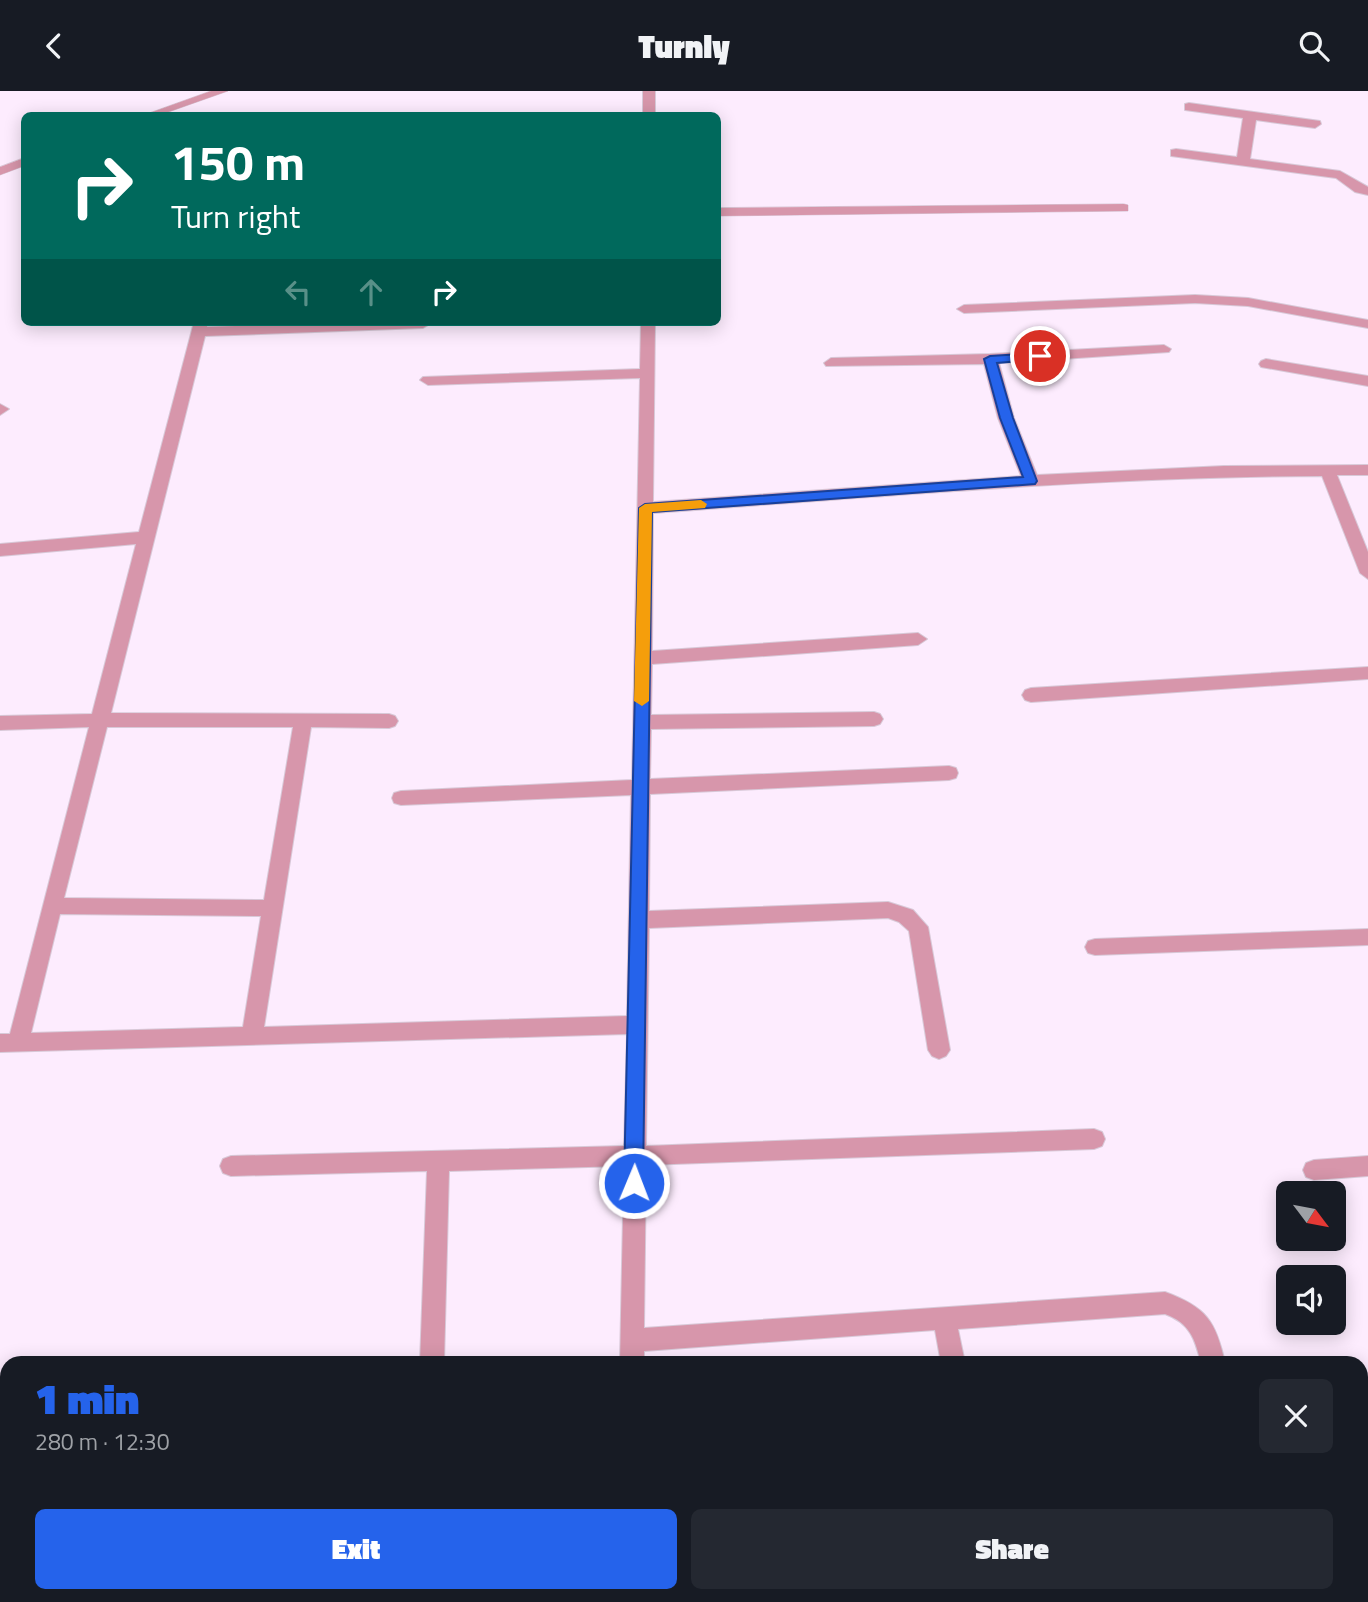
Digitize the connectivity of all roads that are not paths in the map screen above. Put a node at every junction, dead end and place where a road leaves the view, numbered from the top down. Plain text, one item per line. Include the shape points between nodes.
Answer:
1 (222, 91) edge
2 (649, 91) edge
3 (1189, 107) dead end
4 (159, 112) edge
5 (649, 112) edge
6 (1250, 115) junction
7 (1315, 124) dead end
8 (1176, 153) dead end
9 (1243, 162) junction
10 (21, 163) edge
11 (0, 171) edge
12 (1368, 191) edge
13 (1124, 208) dead end
14 (721, 212) edge
15 (964, 309) dead end
16 (1368, 324) edge
17 (275, 326) edge
18 (649, 326) edge
19 (200, 327) edge
20 (1164, 349) dead end
21 (990, 359) junction
22 (831, 363) dead end
23 (1266, 364) dead end
24 (648, 373) junction
25 (428, 380) dead end
26 (1368, 381) edge
27 (1327, 469) junction
28 (1368, 470) edge
29 (1031, 481) junction
30 (645, 508) junction
31 (147, 537) junction
32 (0, 550) edge
33 (1368, 573) edge
34 (918, 639) dead end
35 (643, 658) junction
36 (1368, 673) edge
37 (1031, 695) dead end
38 (874, 719) dead end
39 (100, 720) junction
40 (303, 720) junction
41 (389, 721) dead end
42 (641, 722) junction
43 (0, 723) edge
44 (949, 773) dead end
45 (641, 787) junction
46 (401, 797) dead end
47 (53, 906) junction
48 (272, 908) junction
49 (639, 920) junction
50 (1368, 937) edge
51 (1095, 947) dead end
52 (636, 1025) junction
53 (251, 1035) junction
54 (9, 1042) edge
55 (939, 1050) dead end
56 (1094, 1139) dead end
57 (634, 1156) junction
58 (438, 1161) junction
59 (231, 1165) dead end
60 (1368, 1166) edge
61 (1314, 1170) dead end
62 (944, 1317) junction
63 (632, 1352) edge
64 (432, 1356) edge
65 (952, 1356) edge
66 (1211, 1356) edge

1 - 4 lane
2 - 5 street
3 - 6 street
6 - 7 street
6 - 9 street
8 - 9 street
9 - 12 street via 1340,175
10 - 11 lane
13 - 14 lane
15 - 16 street via 1195,299 1248,302
17 - 19 street
18 - 24 street
19 - 31 street
20 - 21 street
21 - 22 street
21 - 29 street via 1006,418
23 - 26 street
24 - 25 street
24 - 30 street
27 - 28 street
27 - 29 street
27 - 33 street
29 - 30 street
30 - 35 street
31 - 32 street
31 - 39 street
34 - 35 street
35 - 42 street
36 - 37 street
38 - 42 street
39 - 40 street
39 - 43 street
39 - 47 street
40 - 41 street
40 - 48 street
42 - 45 street
44 - 45 street
45 - 46 street
45 - 49 street
47 - 48 street
47 - 54 street
48 - 53 street
49 - 52 street
49 - 55 street via 888,910 906,916 918,927
50 - 51 street
52 - 53 street
52 - 57 street
53 - 54 street
56 - 57 street
57 - 58 street
57 - 63 street
58 - 59 street
58 - 64 street
60 - 61 street
62 - 63 street
62 - 65 street
62 - 66 street via 1165,1303 1186,1310 1204,1328

